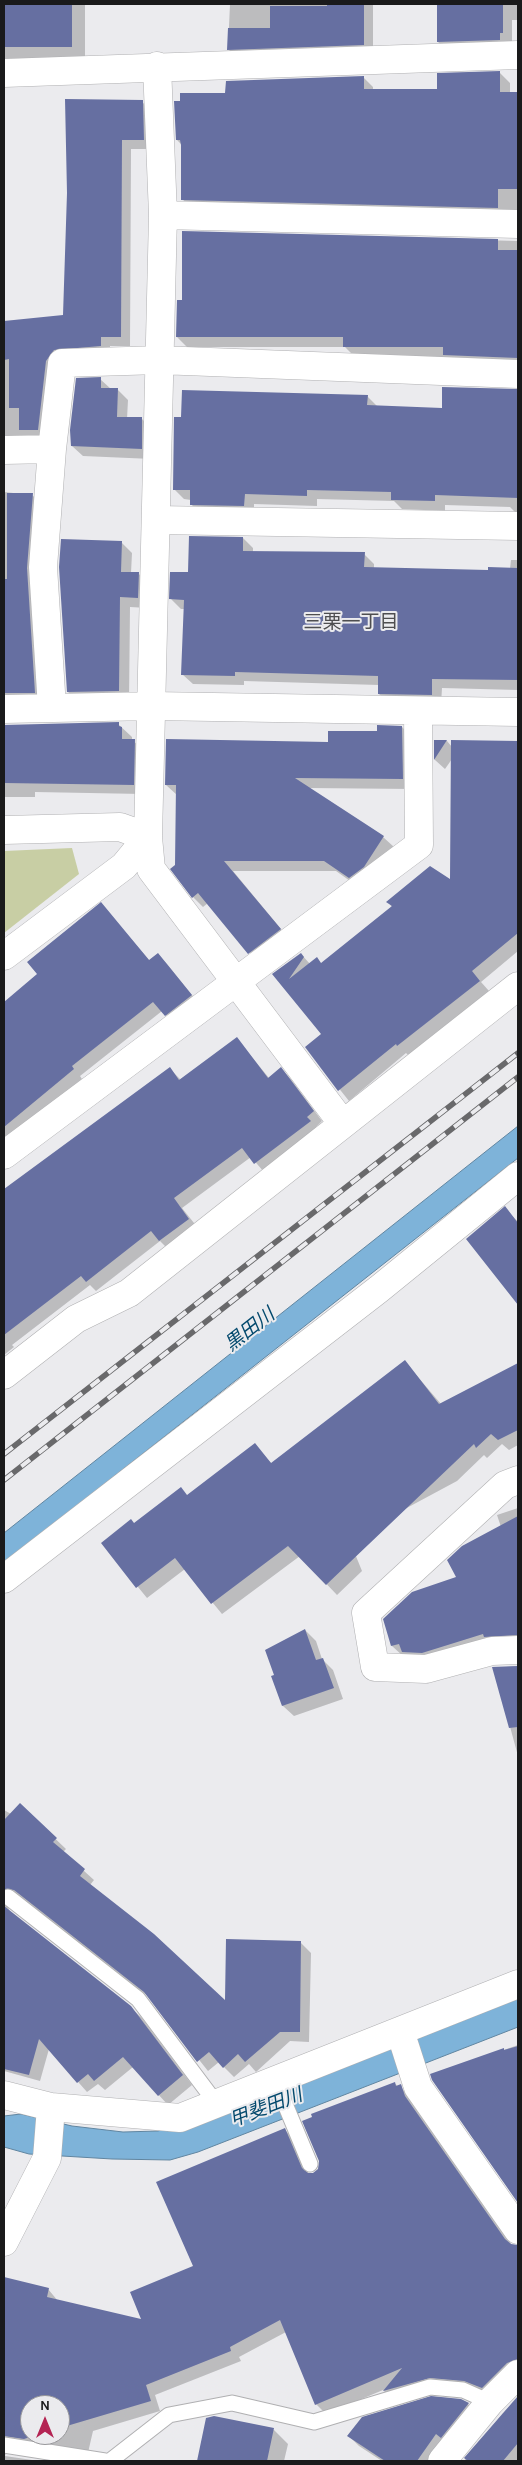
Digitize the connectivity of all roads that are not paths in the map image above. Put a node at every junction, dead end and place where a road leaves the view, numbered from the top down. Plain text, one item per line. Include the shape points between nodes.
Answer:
1 (518, 56) edge
2 (157, 66) junction
3 (4, 73) edge
4 (163, 215) junction
5 (518, 224) edge
6 (159, 360) junction
7 (518, 374) edge
8 (52, 449) junction
9 (4, 450) edge
10 (156, 520) junction
11 (518, 526) edge
12 (152, 706) junction
13 (52, 708) junction
14 (4, 709) edge
15 (418, 711) junction
16 (518, 712) edge
17 (4, 830) edge
18 (148, 837) junction
19 (4, 956) edge
20 (236, 982) junction
21 (518, 986) edge
22 (343, 1124) junction
23 (4, 1155) edge
24 (518, 1176) edge
25 (4, 1375) edge
26 (518, 1480) edge
27 (4, 1579) edge
28 (518, 1650) edge
29 (8, 1897) dead end
30 (518, 1984) edge
31 (400, 2031) junction
32 (276, 2083) junction
33 (4, 2094) edge
34 (216, 2103) junction
35 (50, 2112) junction
36 (310, 2164) dead end
37 (518, 2230) edge
38 (4, 2242) edge
39 (518, 2374) edge
40 (490, 2402) junction
41 (4, 2445) edge
42 (106, 2461) edge
43 (110, 2461) edge
44 (442, 2461) edge

1 - 2 street
2 - 3 street
2 - 4 street
4 - 5 street
4 - 6 street
6 - 7 street
6 - 8 street via 62,363
6 - 10 street
8 - 9 street
8 - 13 street via 44,567
10 - 11 street
10 - 12 street
12 - 13 street
12 - 15 street
12 - 18 street
13 - 14 street
15 - 16 street
15 - 20 street via 419,845
17 - 18 street via 120,827
18 - 19 street via 124,866
18 - 20 street via 150,869
20 - 22 street
20 - 23 street
21 - 22 street
22 - 25 street via 129,1293 76,1319
24 - 27 street via 372,1295
26 - 28 street via 505,1485 366,1613 375,1668 426,1669 492,1651
29 - 34 lane via 138,1999
30 - 31 street
31 - 32 street
31 - 37 street via 418,2087
32 - 34 street
32 - 36 lane
33 - 35 street
34 - 35 street via 180,2118
35 - 38 street via 46,2158
39 - 40 street
40 - 43 lane via 462,2390 430,2387 314,2422 232,2403 169,2415
40 - 44 street
41 - 42 lane

